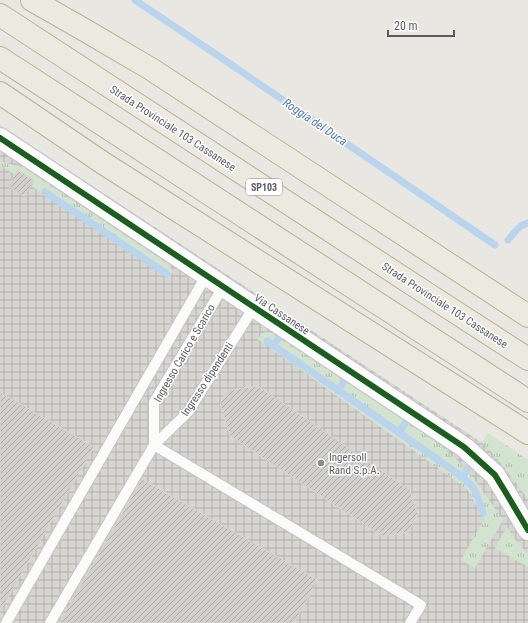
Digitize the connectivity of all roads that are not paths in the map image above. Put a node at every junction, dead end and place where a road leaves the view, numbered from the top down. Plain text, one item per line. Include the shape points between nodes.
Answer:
1 (32, 0) edge
2 (0, 15) edge
3 (0, 58) edge
4 (0, 93) edge
5 (0, 138) edge
6 (206, 276) junction
7 (223, 287) junction
8 (254, 307) junction
9 (528, 316) edge
10 (528, 359) edge
11 (528, 401) edge
12 (528, 432) edge
13 (154, 445) junction
14 (528, 530) edge
15 (6, 623) edge
16 (50, 623) edge
17 (410, 623) edge

1 - 9 highway via 151,69
2 - 10 highway, Strada Provinciale 103 Cassanese / SP103
3 - 11 highway
4 - 12 highway via 103,163
5 - 6 street, Via Cassanese
6 - 7 street, Via Cassanese
6 - 15 lane
7 - 8 street, Via Cassanese
7 - 13 lane, Ingresso Carico e Scarico via 154,402
8 - 13 lane, Ingresso dipendenti via 188,412
8 - 14 street, Via Cassanese via 464,447 495,475
13 - 16 lane
13 - 17 lane via 421,604

